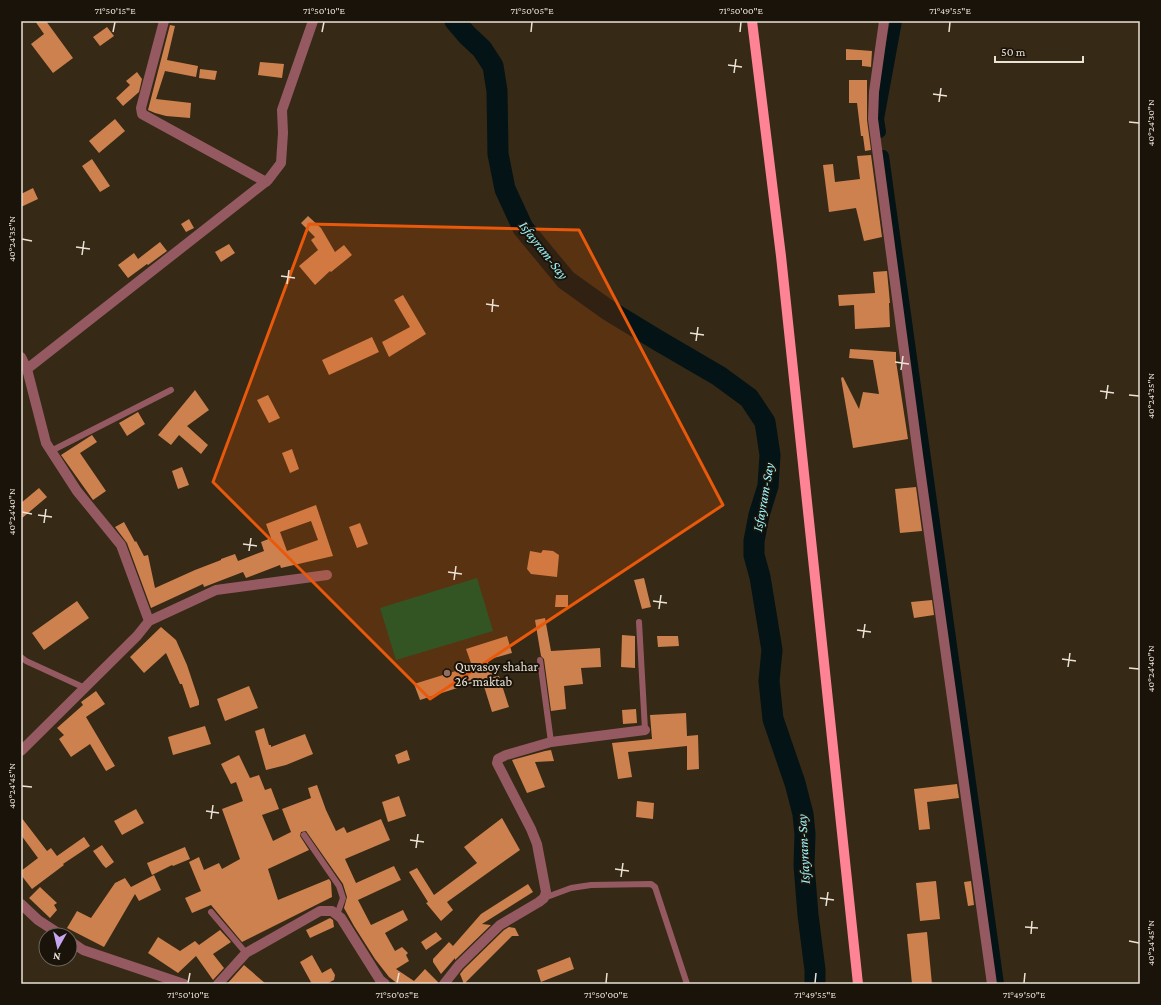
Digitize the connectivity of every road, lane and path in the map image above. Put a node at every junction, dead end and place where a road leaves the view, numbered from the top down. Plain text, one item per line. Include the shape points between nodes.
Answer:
1 (164, 21) edge
2 (314, 21) edge
3 (752, 21) edge
4 (884, 21) edge
5 (266, 182) junction
6 (21, 357) edge
7 (28, 369) junction
8 (171, 390) dead end
9 (51, 452) junction
10 (327, 575) dead end
11 (149, 621) junction
12 (640, 622) dead end
13 (21, 657) edge
14 (540, 660) dead end
15 (85, 688) junction
16 (645, 730) joint
17 (551, 742) junction
18 (21, 751) edge
19 (304, 835) dead end
20 (544, 898) junction
21 (21, 904) edge
22 (211, 912) dead end
23 (337, 914) junction
24 (49, 927) edge
25 (78, 946) edge
26 (246, 953) junction
27 (184, 984) edge
28 (218, 984) edge
29 (385, 984) edge
30 (444, 984) edge
31 (687, 984) edge
32 (858, 984) edge
33 (992, 984) edge

1 - 5 street via 141,108 142,114
2 - 5 street via 282,110 281,163
3 - 32 main road via 781,256
4 - 33 street via 874,92 873,119
5 - 7 street
6 - 7 street
7 - 9 street via 46,443
8 - 9 lane
9 - 11 street via 77,491 121,545
10 - 11 street via 216,590
11 - 15 street
12 - 16 lane
13 - 15 lane
14 - 17 lane
15 - 18 street
16 - 17 street
17 - 20 street via 506,755 498,759 497,763 537,844 546,892
19 - 23 lane via 339,886 343,898
20 - 30 street via 500,925 459,965
20 - 31 lane via 571,888 591,885 651,884 655,887
21 - 24 street
22 - 26 lane
23 - 26 street via 332,911 320,911
23 - 29 street
25 - 27 street
26 - 28 street

